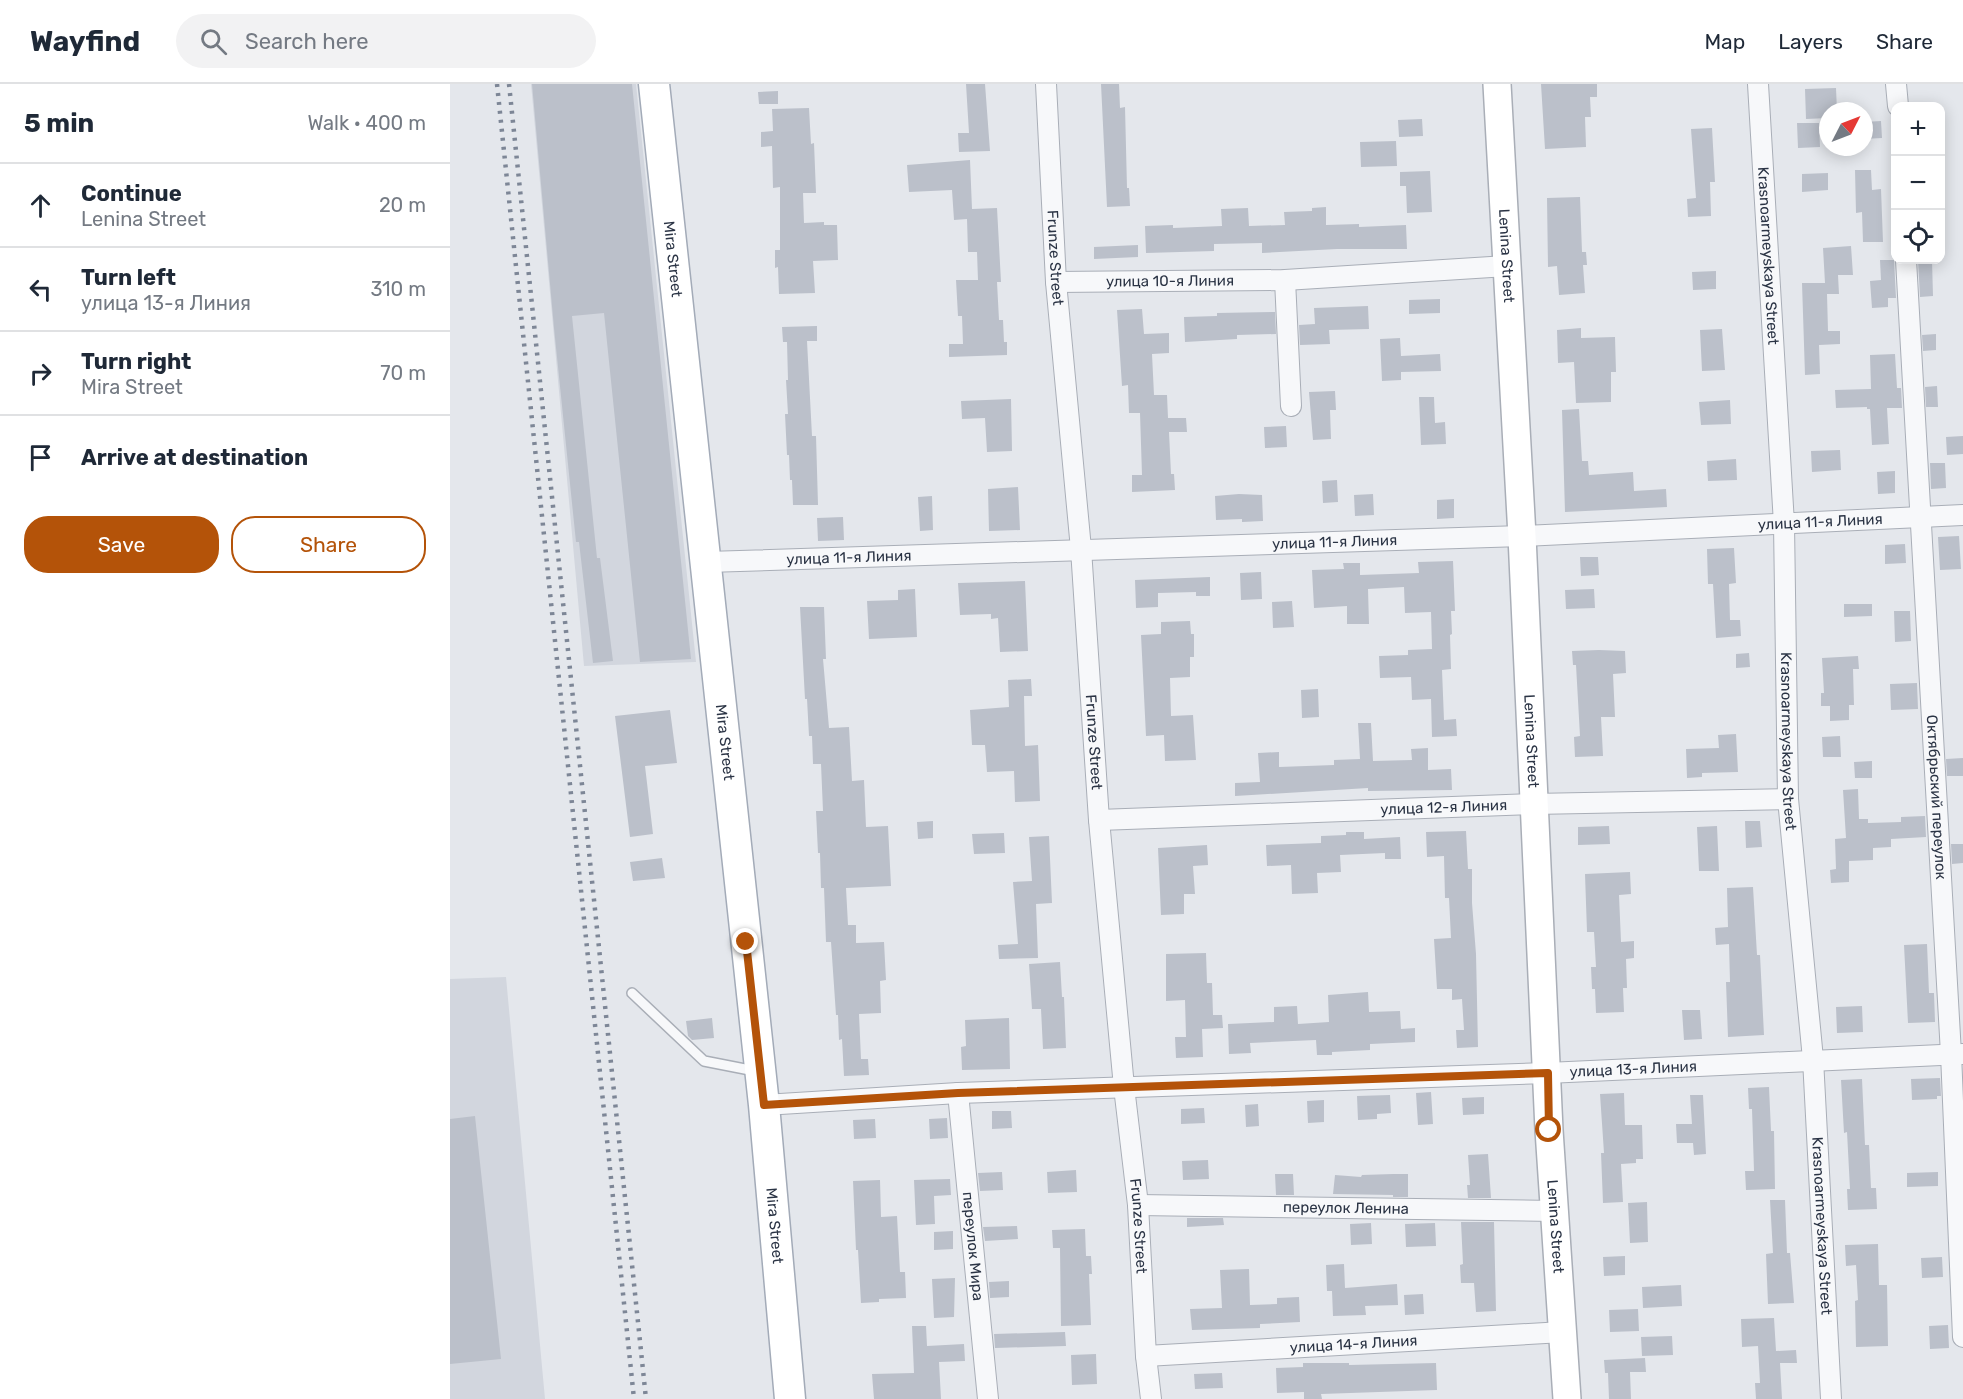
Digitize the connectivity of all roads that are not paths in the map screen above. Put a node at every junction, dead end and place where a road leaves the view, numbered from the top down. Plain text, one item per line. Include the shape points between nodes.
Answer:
1 (654, 84) edge
2 (1046, 84) edge
3 (1497, 84) edge
4 (1758, 84) edge
5 (1896, 84) edge
6 (1898, 102) edge
7 (1906, 264) edge
8 (1507, 266) junction
9 (1285, 280) junction
10 (1056, 282) junction
11 (1291, 406) dead end
12 (1963, 515) edge
13 (1919, 517) junction
14 (1784, 524) junction
15 (1522, 536) junction
16 (1081, 549) junction
17 (706, 562) junction
18 (1788, 800) junction
19 (1533, 804) junction
20 (1099, 820) junction
21 (632, 993) dead end
22 (1957, 1054) edge
23 (1813, 1059) junction
24 (760, 1072) junction
25 (1548, 1073) junction
26 (1124, 1087) junction
27 (958, 1093) junction
28 (764, 1105) junction
29 (1138, 1205) junction
30 (1554, 1211) junction
31 (1563, 1332) junction
32 (1963, 1337) edge
33 (1146, 1356) junction
34 (790, 1399) edge
35 (988, 1399) edge
36 (1151, 1399) edge
37 (1567, 1399) edge
38 (1831, 1399) edge

1 - 17 main road, Mira Street
2 - 10 street, Frunze Street
3 - 8 main road, Lenina Street
4 - 14 street, Krasnoarmeyskaya Street
5 - 6 street
7 - 13 street, Октябрьский переулок
8 - 9 street, улица 10-я Линия
8 - 15 main road, Lenina Street
9 - 10 street, улица 10-я Линия
9 - 11 street
10 - 16 street, Frunze Street
12 - 13 street, улица 11-я Линия
13 - 14 street, улица 11-я Линия
13 - 22 street, Октябрьский переулок
14 - 15 street, улица 11-я Линия
14 - 18 street, Krasnoarmeyskaya Street
15 - 16 street, улица 11-я Линия
15 - 19 main road, Lenina Street
16 - 17 street, улица 11-я Линия
16 - 20 street, Frunze Street
17 - 24 main road, Mira Street
18 - 19 street, улица 12-я Линия
18 - 23 street, Krasnoarmeyskaya Street
19 - 20 street, улица 12-я Линия
19 - 25 main road, Lenina Street
20 - 26 street, Frunze Street
21 - 24 lane via 704,1061
22 - 23 street, улица 13-я Линия
22 - 32 street, Октябрьский переулок
23 - 25 street, улица 13-я Линия
23 - 38 street, Krasnoarmeyskaya Street
24 - 28 main road, Mira Street
25 - 26 street, улица 13-я Линия
25 - 30 main road, Lenina Street
26 - 27 street, улица 13-я Линия
26 - 29 street, Frunze Street
27 - 28 street, улица 13-я Линия
27 - 35 street, переулок Мира
28 - 34 main road, Mira Street
29 - 30 street, переулок Ленина
29 - 33 street, Frunze Street
30 - 31 main road, Lenina Street
31 - 33 street, улица 14-я Линия
31 - 37 main road, Lenina Street
33 - 36 street, Frunze Street

